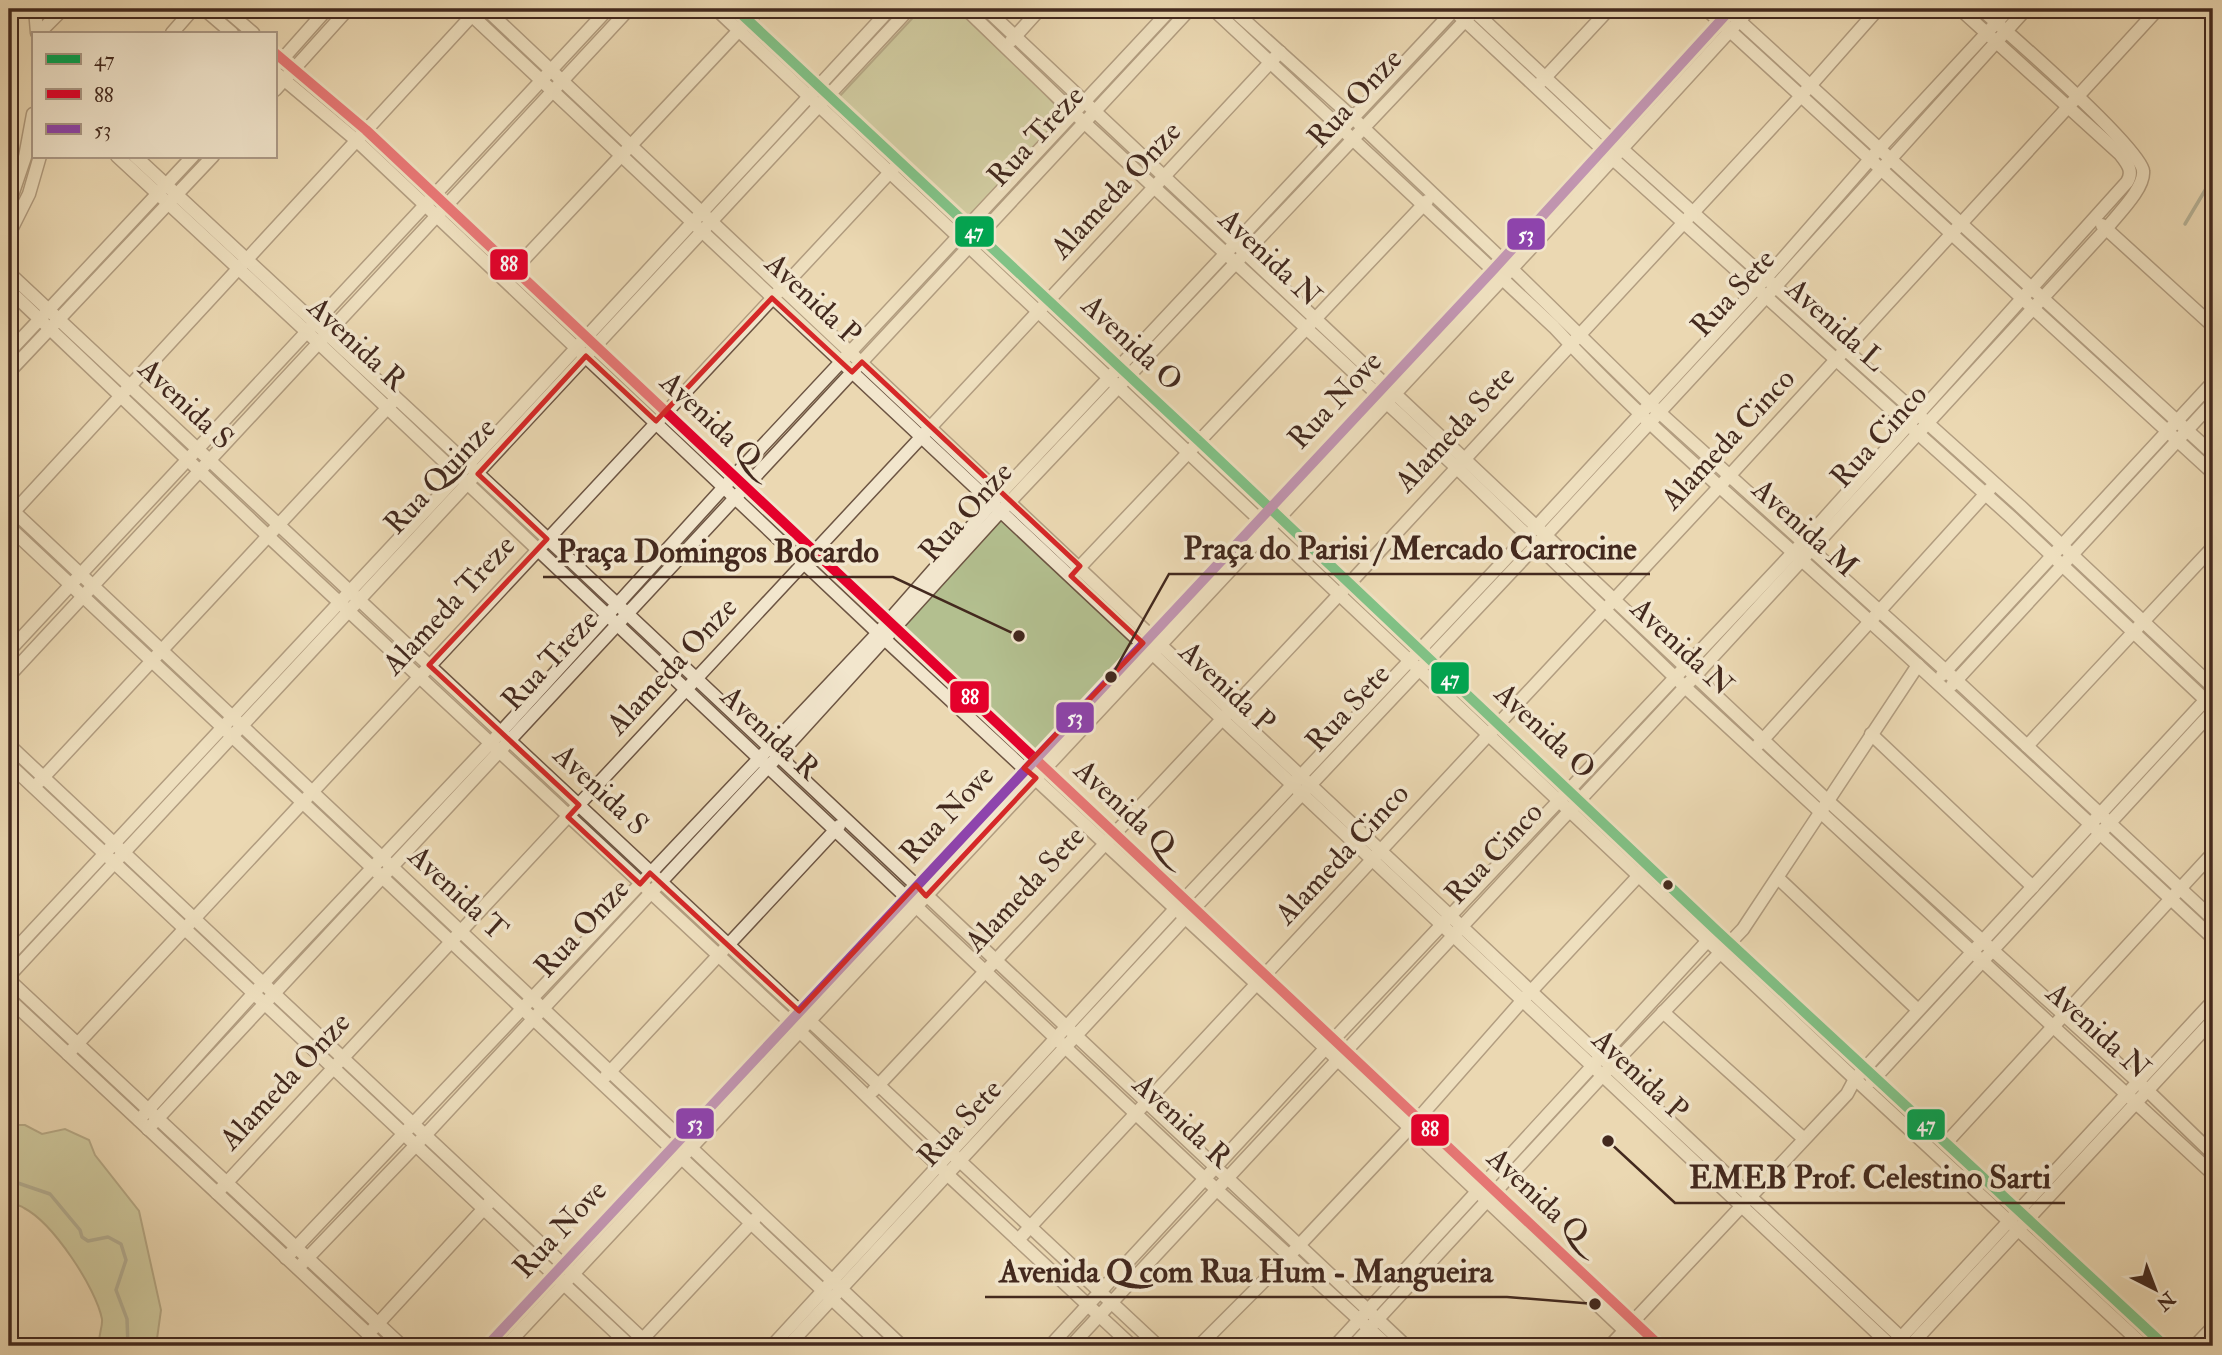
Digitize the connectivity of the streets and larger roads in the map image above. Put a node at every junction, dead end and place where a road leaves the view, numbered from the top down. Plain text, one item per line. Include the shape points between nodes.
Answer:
1 (63, 9) edge
2 (193, 9) edge
3 (204, 9) edge
4 (225, 9) edge
5 (327, 9) edge
6 (348, 9) edge
7 (486, 9) edge
8 (608, 9) edge
9 (629, 9) edge
10 (716, 9) edge
11 (736, 9) edge
12 (759, 9) edge
13 (890, 9) edge
14 (909, 9) edge
15 (966, 9) edge
16 (986, 9) edge
17 (1041, 9) edge
18 (1171, 9) edge
19 (1190, 9) edge
20 (1213, 9) edge
21 (1232, 9) edge
22 (1474, 9) edge
23 (1609, 9) edge
24 (1706, 9) edge
25 (1729, 9) edge
26 (1750, 9) edge
27 (1878, 9) edge
28 (1960, 9) edge
29 (1981, 9) edge
30 (2009, 9) edge
31 (2026, 9) edge
32 (2158, 9) edge
33 (1455, 10) edge
34 (471, 11) edge
35 (44, 16) edge
36 (748, 20) junction
37 (1740, 20) junction
38 (1465, 21) junction
39 (1720, 21) junction
40 (739, 30) junction
41 (1730, 31) junction
42 (173, 32) edge
43 (231, 32) edge
44 (252, 32) edge
45 (1996, 32) junction
46 (1015, 36) junction
47 (1006, 46) junction
48 (1276, 57) junction
49 (278, 70) edge
50 (293, 70) junction
51 (546, 75) junction
52 (1545, 77) junction
53 (561, 80) junction
54 (1810, 85) junction
55 (1536, 87) junction
56 (552, 90) junction
57 (814, 91) junction
58 (1801, 96) junction
59 (824, 100) junction
60 (2073, 101) junction
61 (1090, 106) junction
62 (1079, 117) junction
63 (1352, 117) junction
64 (32, 119) edge
65 (1363, 128) junction
66 (1342, 129) junction
67 (366, 130) junction
68 (1353, 138) junction
69 (356, 141) junction
70 (630, 144) junction
71 (1607, 145) junction
72 (1622, 149) junction
73 (1879, 149) junction
74 (620, 154) junction
75 (39, 158) edge
76 (120, 158) edge
77 (137, 158) edge
78 (191, 158) edge
79 (211, 158) edge
80 (1890, 158) junction
81 (1612, 159) junction
82 (1870, 159) junction
83 (899, 163) junction
84 (1881, 169) junction
85 (889, 173) junction
86 (2137, 173) junction
87 (1165, 176) junction
88 (1155, 187) junction
89 (162, 189) junction
90 (434, 194) junction
91 (1433, 195) junction
92 (172, 199) junction
93 (9, 204) edge
94 (425, 205) junction
95 (445, 205) junction
96 (1423, 205) junction
97 (1693, 212) junction
98 (435, 215) junction
99 (696, 217) junction
100 (2095, 219) junction
101 (1683, 223) junction
102 (706, 227) junction
103 (2106, 228) junction
104 (1958, 229) junction
105 (974, 231) junction
106 (9, 234) edge
107 (963, 242) junction
108 (1231, 247) junction
109 (1241, 257) junction
110 (243, 264) junction
111 (514, 269) junction
112 (1499, 269) junction
113 (1512, 269) junction
114 (9, 272) edge
115 (504, 279) junction
116 (1771, 282) junction
117 (782, 288) junction
118 (9, 290) edge
119 (1761, 293) junction
120 (772, 298) junction
121 (2032, 298) junction
122 (1048, 300) junction
123 (1037, 313) junction
124 (44, 315) junction
125 (1311, 323) junction
126 (55, 325) junction
127 (2213, 326) edge
128 (311, 327) junction
129 (1579, 333) junction
130 (322, 337) junction
131 (1570, 344) junction
132 (586, 346) junction
133 (1846, 349) junction
134 (9, 352) edge
135 (852, 352) junction
136 (1836, 360) junction
137 (842, 362) junction
138 (862, 362) junction
139 (9, 372) edge
140 (852, 372) junction
141 (1123, 372) junction
142 (1113, 382) junction
143 (2213, 383) edge
144 (125, 392) junction
145 (1386, 393) junction
146 (2213, 402) edge
147 (392, 403) junction
148 (1649, 412) junction
149 (660, 417) junction
150 (1922, 419) junction
151 (2177, 420) junction
152 (930, 426) junction
153 (1913, 430) junction
154 (2167, 430) junction
155 (2188, 430) junction
156 (920, 437) junction
157 (2178, 440) junction
158 (1199, 441) junction
159 (1188, 453) junction
160 (2213, 454) edge
161 (192, 455) junction
162 (208, 460) junction
163 (1460, 463) junction
164 (198, 470) junction
165 (473, 470) junction
166 (2213, 473) edge
167 (1730, 476) junction
168 (734, 477) junction
169 (464, 480) junction
170 (1995, 484) junction
171 (1720, 486) junction
172 (724, 487) junction
173 (745, 488) junction
174 (1986, 495) junction
175 (1005, 497) junction
176 (736, 498) junction
177 (996, 508) junction
178 (11, 512) edge
179 (1275, 513) junction
180 (1264, 524) junction
181 (278, 525) junction
182 (9, 527) edge
183 (1541, 531) junction
184 (268, 536) junction
185 (547, 539) junction
186 (1531, 541) junction
187 (1807, 546) junction
188 (2213, 547) edge
189 (537, 550) junction
190 (2067, 550) junction
191 (813, 552) junction
192 (1797, 556) junction
193 (2056, 561) junction
194 (804, 562) junction
195 (1075, 571) junction
196 (81, 573) junction
197 (70, 585) junction
198 (93, 585) junction
199 (1344, 589) junction
200 (350, 591) junction
201 (82, 596) junction
202 (360, 600) junction
203 (1614, 600) junction
204 (339, 603) junction
205 (617, 605) junction
206 (1604, 610) junction
207 (1878, 610) junction
208 (349, 612) junction
209 (628, 615) junction
210 (608, 616) junction
211 (1870, 621) junction
212 (2143, 622) junction
213 (618, 625) junction
214 (891, 625) junction
215 (2133, 633) junction
216 (882, 636) junction
217 (1146, 639) junction
218 (1157, 649) junction
219 (162, 650) junction
220 (9, 651) edge
221 (151, 661) junction
222 (1420, 661) junction
223 (429, 665) junction
224 (1917, 665) junction
225 (1690, 672) junction
226 (1951, 675) junction
227 (9, 676) edge
228 (419, 677) junction
229 (696, 680) junction
230 (1680, 683) junction
231 (1942, 686) junction
232 (686, 690) junction
233 (2212, 699) edge
234 (1226, 713) junction
235 (233, 716) junction
236 (1499, 723) junction
237 (243, 726) junction
238 (223, 727) junction
239 (1488, 734) junction
240 (1871, 734) junction
241 (233, 737) junction
242 (506, 737) junction
243 (1763, 740) junction
244 (9, 745) edge
245 (2027, 746) junction
246 (495, 748) junction
247 (1754, 751) junction
248 (773, 752) junction
249 (763, 762) junction
250 (1029, 763) junction
251 (9, 764) edge
252 (1040, 773) junction
253 (43, 777) junction
254 (1302, 786) junction
255 (34, 788) junction
256 (312, 792) junction
257 (1565, 795) junction
258 (1580, 800) junction
259 (303, 802) junction
260 (579, 806) junction
261 (1824, 807) junction
262 (1570, 810) junction
263 (568, 817) junction
264 (2105, 818) junction
265 (845, 819) junction
266 (2095, 829) junction
267 (834, 831) junction
268 (1109, 838) junction
269 (114, 843) junction
270 (1381, 849) junction
271 (124, 853) junction
272 (2213, 853) edge
273 (104, 854) junction
274 (383, 858) junction
275 (1372, 860) junction
276 (114, 863) junction
277 (1649, 866) junction
278 (373, 868) junction
279 (393, 868) junction
280 (650, 873) junction
281 (1639, 876) junction
282 (384, 878) junction
283 (1777, 878) junction
284 (661, 882) junction
285 (640, 884) junction
286 (916, 885) junction
287 (2032, 887) junction
288 (2180, 889) junction
289 (650, 894) junction
290 (926, 896) junction
291 (905, 897) junction
292 (2171, 899) junction
293 (915, 907) junction
294 (1185, 909) junction
295 (1452, 915) junction
296 (194, 918) junction
297 (2213, 919) edge
298 (1463, 925) junction
299 (1442, 926) junction
300 (184, 929) junction
301 (461, 932) junction
302 (1452, 936) junction
303 (1713, 936) junction
304 (2213, 938) edge
305 (452, 942) junction
306 (728, 944) junction
307 (1988, 945) junction
308 (1726, 948) junction
309 (717, 955) junction
310 (9, 956) edge
311 (1495, 957) junction
312 (1977, 957) junction
313 (995, 960) junction
314 (1485, 967) junction
315 (985, 971) junction
316 (9, 978) edge
317 (1261, 979) junction
318 (263, 983) junction
319 (1531, 990) junction
320 (253, 994) junction
321 (274, 994) junction
322 (9, 999) edge
323 (1522, 1001) junction
324 (2213, 1001) edge
325 (538, 1003) junction
326 (264, 1004) junction
327 (1918, 1010) junction
328 (799, 1011) junction
329 (1664, 1012) junction
330 (528, 1014) junction
331 (2064, 1014) junction
332 (2213, 1020) edge
333 (789, 1021) junction
334 (810, 1021) junction
335 (2054, 1026) junction
336 (799, 1032) junction
337 (1071, 1032) junction
338 (1061, 1043) junction
339 (77, 1044) junction
340 (1330, 1044) junction
341 (68, 1054) junction
342 (1341, 1055) junction
343 (1602, 1055) junction
344 (342, 1058) junction
345 (1612, 1065) junction
346 (1591, 1066) junction
347 (332, 1068) junction
348 (1865, 1068) junction
349 (1602, 1076) junction
350 (605, 1077) junction
351 (1875, 1077) junction
352 (1859, 1083) junction
353 (877, 1086) junction
354 (2143, 1086) junction
355 (867, 1097) junction
356 (2132, 1098) junction
357 (1146, 1102) junction
358 (1136, 1113) junction
359 (153, 1114) junction
360 (1414, 1123) junction
361 (144, 1125) junction
362 (409, 1130) junction
363 (1803, 1138) junction
364 (421, 1140) junction
365 (676, 1143) junction
366 (1946, 1143) junction
367 (686, 1153) junction
368 (2213, 1154) edge
369 (954, 1158) junction
370 (1216, 1168) junction
371 (944, 1170) junction
372 (2213, 1173) edge
373 (1228, 1178) junction
374 (1205, 1179) junction
375 (227, 1183) junction
376 (1217, 1190) junction
377 (1485, 1192) junction
378 (217, 1193) junction
379 (1751, 1196) junction
380 (493, 1199) junction
381 (1742, 1206) junction
382 (484, 1209) junction
383 (760, 1213) junction
384 (2024, 1215) junction
385 (751, 1224) junction
386 (2015, 1225) junction
387 (1029, 1228) junction
388 (1018, 1240) junction
389 (1299, 1245) junction
390 (297, 1247) junction
391 (1289, 1256) junction
392 (286, 1258) junction
393 (303, 1263) junction
394 (563, 1264) junction
395 (1827, 1267) junction
396 (553, 1274) junction
397 (574, 1274) junction
398 (1818, 1277) junction
399 (564, 1284) junction
400 (837, 1286) junction
401 (1100, 1294) junction
402 (828, 1296) junction
403 (1111, 1305) junction
404 (1090, 1306) junction
405 (1101, 1316) junction
406 (1369, 1320) junction
407 (378, 1324) junction
408 (2213, 1327) edge
409 (368, 1334) junction
410 (1634, 1336) edge
411 (640, 1344) edge
412 (1901, 1344) edge
413 (381, 1346) edge
414 (402, 1346) edge
415 (487, 1346) edge
416 (506, 1346) edge
417 (772, 1346) edge
418 (788, 1346) edge
419 (883, 1346) edge
420 (902, 1346) edge
421 (1050, 1346) edge
422 (1071, 1346) edge
423 (1132, 1346) edge
424 (1158, 1346) edge
425 (1199, 1346) edge
426 (1335, 1346) edge
427 (1353, 1346) edge
428 (1388, 1346) edge
429 (1406, 1346) edge
430 (1610, 1346) edge
431 (1660, 1346) edge
432 (2144, 1346) edge
433 (2165, 1346) edge
434 (2195, 1346) edge

1 - 35 street
2 - 42 street
3 - 43 street
4 - 44 street
5 - 49 street
6 - 50 street
7 - 51 street, Avenida P
8 - 51 street
9 - 53 street
10 - 40 street, Avenida O
11 - 36 street, Avenida O
12 - 36 street
13 - 57 street, Rua Quinze
14 - 59 street, Rua Quinze
15 - 47 street, Avenida N
16 - 46 street, Avenida N
17 - 46 street
18 - 61 street, Rua Treze
19 - 61 street, Rua Treze
20 - 48 street, Avenida M
21 - 48 street, Avenida M
22 - 38 street, Rua Onze
22 - 52 street, Avenida L
23 - 52 street
24 - 39 street
25 - 37 street
25 - 39 street, Rua Nove
26 - 37 street, Rua Nove
27 - 54 street, Alameda Sete
28 - 45 street
29 - 45 street
30 - 45 street, Rua Sete
31 - 45 street, Rua Sete
32 - 60 street, Alameda Cinco
33 - 38 street, Avenida L
33 - 63 street, Rua Onze
34 - 51 street, Avenida P
34 - 67 street
36 - 40 street
36 - 57 street, Avenida O
37 - 41 street, Rua Nove
37 - 54 street
38 - 55 street, Avenida L
38 - 65 street, Rua Onze
39 - 41 street
39 - 71 street, Rua Nove
40 - 57 street, Avenida O
40 - 70 street
41 - 58 street
41 - 72 street, Rua Nove
45 - 60 street
45 - 73 street, Rua Sete
45 - 80 street, Rua Sete
46 - 47 street
46 - 61 street, Avenida N
47 - 62 street, Avenida N
48 - 63 street, Avenida M
48 - 66 street, Avenida M
48 - 87 street, Alameda Onze
49 - 50 street
49 - 69 street, Avenida Q
50 - 67 street, Avenida Q
51 - 53 street, Avenida P
51 - 56 street, Avenida P
51 - 90 street
52 - 55 street
52 - 71 street, Avenida L
53 - 56 street
53 - 70 street, Avenida P
54 - 58 street, Alameda Sete
54 - 73 street
55 - 71 street, Avenida L
56 - 74 street, Avenida P
56 - 95 street
57 - 59 street, Avenida O
57 - 99 street, Rua Quinze
58 - 82 street
58 - 97 street, Alameda Sete
59 - 83 street, Avenida O
59 - 85 street, Avenida O
59 - 102 street, Rua Quinze
60 - 86 street
60 - 104 street, Alameda Cinco
61 - 62 street, Rua Treze
61 - 87 street, Avenida N
62 - 88 street, Avenida N
62 - 105 street, Rua Treze
63 - 65 street, Avenida M
63 - 66 street, Rua Onze
64 - 93 street
65 - 68 street, Rua Onze
65 - 91 street, Avenida M
66 - 68 street, Avenida M
66 - 108 street, Rua Onze
67 - 69 street
67 - 90 street, Avenida Q
68 - 96 street, Avenida M
68 - 109 street, Rua Onze
69 - 94 street, Avenida Q
69 - 110 street
70 - 74 street
70 - 99 street, Avenida P
71 - 72 street, Avenida L
71 - 81 street, Avenida L
71 - 112 street, Rua Nove
72 - 81 street, Rua Nove
72 - 97 street, Avenida L
73 - 80 street
73 - 82 street, Rua Sete
74 - 99 street, Avenida P
74 - 111 street
75 - 106 street via 29,194
76 - 89 street, Avenida R
77 - 89 street, Avenida R
78 - 89 street
79 - 92 street
80 - 84 street, Rua Sete
80 - 104 street
81 - 101 street, Avenida L
81 - 113 street, Rua Nove
82 - 84 street
82 - 116 street, Rua Sete
83 - 85 street, Alameda Treze
83 - 105 street, Avenida O
84 - 104 street
84 - 116 street, Rua Sete
85 - 107 street, Avenida O
85 - 117 street, Alameda Treze
86 - 100 street, Rua Cinco
86 - 103 street, Rua Cinco via 2141,184
87 - 88 street, Alameda Onze
87 - 108 street, Avenida N
88 - 108 street, Avenida N
88 - 122 street, Alameda Onze
89 - 92 street, Avenida R
89 - 124 street
90 - 94 street
90 - 95 street, Avenida Q
91 - 96 street
91 - 112 street, Avenida M
92 - 110 street, Avenida R
92 - 126 street
94 - 98 street, Avenida Q
94 - 128 street
95 - 98 street
95 - 111 street, Avenida Q
96 - 112 street, Avenida M
96 - 125 street
97 - 101 street, Alameda Sete
97 - 116 street, Avenida L
98 - 115 street, Avenida Q
98 - 130 street
99 - 102 street, Avenida P
99 - 132 street, Rua Quinze
100 - 103 street
100 - 121 street, Rua Cinco
101 - 119 street, Avenida L
101 - 129 street, Alameda Sete
102 - 117 street, Avenida P
102 - 120 street, Avenida P
102 - 132 street, Rua Quinze
103 - 121 street, Rua Cinco
103 - 127 street
104 - 121 street
104 - 133 street, Alameda Cinco
105 - 107 street, Rua Treze
105 - 122 street, Avenida O
107 - 123 street, Avenida O
107 - 135 street, Rua Treze
107 - 138 street, Rua Treze
108 - 109 street, Avenida N
108 - 141 street, Rua Onze
109 - 125 street, Avenida N
109 - 141 street, Rua Onze
110 - 128 street, Avenida R
110 - 144 street
111 - 115 street
111 - 132 street, Avenida Q
112 - 113 street, Rua Nove
112 - 131 street, Avenida M
112 - 145 street, Rua Nove
113 - 129 street, Avenida M
114 - 124 street, Avenida S
115 - 132 street, Avenida Q
116 - 119 street, Rua Sete
116 - 133 street, Avenida L
117 - 120 street, Alameda Treze
117 - 135 street, Avenida P
118 - 124 street, Avenida S
119 - 136 street, Avenida L
119 - 148 street, Rua Sete
120 - 137 street, Avenida P
120 - 149 street, Alameda Treze
121 - 150 street, Rua Cinco
121 - 151 street
121 - 154 street
122 - 123 street, Alameda Onze
122 - 141 street, Avenida O
123 - 142 street, Avenida O
123 - 152 street, Alameda Onze
124 - 126 street, Avenida S
124 - 134 street
125 - 145 street, Avenida N
125 - 158 street
126 - 139 street
126 - 144 street, Avenida S
128 - 130 street, Avenida R
128 - 161 street
129 - 131 street, Alameda Sete
129 - 148 street, Avenida M
130 - 147 street, Avenida R
130 - 162 street
131 - 148 street, Avenida M
131 - 163 street, Alameda Sete
132 - 149 street, Avenida Q
132 - 165 street, Rua Quinze
133 - 136 street, Alameda Cinco
133 - 150 street, Avenida L
135 - 137 street, Rua Treze
135 - 138 street, Avenida P
136 - 153 street, Avenida L
136 - 167 street, Alameda Cinco
137 - 140 street, Avenida P
137 - 168 street, Rua Treze
138 - 140 street, Rua Treze
138 - 152 street, Avenida P
140 - 156 street, Avenida P
140 - 173 street, Rua Treze
141 - 142 street, Rua Onze
141 - 158 street, Avenida O
142 - 159 street, Avenida O
142 - 175 street, Rua Onze
143 - 151 street
144 - 161 street, Avenida S
144 - 178 street
145 - 163 street, Avenida N
145 - 179 street, Rua Nove
146 - 155 street
147 - 165 street, Avenida R
147 - 169 street, Avenida R
147 - 181 street
148 - 167 street, Avenida M
148 - 171 street, Avenida M
148 - 183 street, Rua Sete
149 - 168 street, Avenida Q
149 - 172 street, Avenida Q
149 - 185 street, Alameda Treze
150 - 153 street, Rua Cinco
150 - 170 street, Avenida L
151 - 154 street
151 - 155 street
152 - 156 street, Alameda Onze
152 - 175 street, Avenida P
153 - 174 street, Avenida L
153 - 187 street, Rua Cinco
154 - 157 street
154 - 190 street
155 - 157 street
155 - 160 street
156 - 177 street, Avenida P
156 - 191 street, Alameda Onze
157 - 166 street
157 - 190 street
158 - 159 street
158 - 179 street, Avenida O
159 - 180 street, Avenida O
159 - 195 street
161 - 162 street, Avenida S
161 - 164 street, Avenida S
161 - 196 street
162 - 164 street
162 - 181 street, Avenida S
163 - 183 street, Avenida N
163 - 186 street, Avenida N
163 - 199 street, Alameda Sete
164 - 184 street, Avenida S
164 - 198 street
165 - 169 street, Rua Quinze
165 - 185 street, Avenida R
167 - 171 street, Alameda Cinco
167 - 187 street, Avenida M
168 - 172 street, Rua Treze
168 - 173 street, Avenida Q
169 - 189 street, Avenida R
169 - 200 street, Rua Quinze
169 - 202 street, Rua Quinze
170 - 174 street
170 - 190 street, Avenida L
171 - 192 street, Avenida M
171 - 203 street, Alameda Cinco
172 - 176 street, Avenida Q
172 - 205 street, Rua Treze
173 - 176 street, Rua Treze
173 - 191 street, Avenida Q
174 - 193 street, Avenida L
174 - 207 street
175 - 177 street, Rua Onze
175 - 195 street, Avenida P
176 - 194 street, Avenida Q
176 - 209 street, Rua Treze
177 - 195 street, Avenida P
177 - 214 street, Rua Onze
178 - 196 street, Avenida T
179 - 180 street, Rua Nove
179 - 199 street, Avenida O
180 - 199 street, Avenida O
180 - 217 street, Rua Nove
180 - 218 street, Rua Nove
181 - 184 street
181 - 200 street, Avenida S
182 - 197 street, Avenida T
183 - 186 street, Rua Sete
183 - 203 street, Avenida N
184 - 204 street, Avenida S
184 - 219 street
185 - 189 street, Alameda Treze
185 - 205 street, Avenida R
186 - 206 street, Avenida N
186 - 222 street, Rua Sete
187 - 192 street, Rua Cinco
187 - 207 street, Avenida M
188 - 212 street
189 - 210 street, Avenida R
189 - 223 street, Alameda Treze
190 - 193 street
190 - 212 street, Avenida L
191 - 194 street, Alameda Onze
191 - 214 street, Avenida Q
192 - 211 street, Avenida M
192 - 225 street, Rua Cinco
193 - 215 street, Avenida L
193 - 226 street
194 - 216 street, Avenida Q
194 - 229 street, Alameda Onze
195 - 217 street, Avenida P
196 - 197 street
196 - 198 street, Avenida T
197 - 201 street, Avenida T
197 - 220 street
198 - 201 street
198 - 219 street, Avenida T
199 - 222 street, Avenida O
199 - 234 street, Alameda Sete
200 - 202 street, Avenida S
200 - 204 street, Rua Quinze
201 - 221 street, Avenida T
201 - 227 street
202 - 208 street, Rua Quinze
202 - 223 street, Avenida S
203 - 206 street, Alameda Cinco
203 - 225 street, Avenida N
204 - 208 street, Avenida S
204 - 235 street, Rua Quinze
205 - 209 street, Avenida R
205 - 210 street, Rua Treze
206 - 230 street, Avenida N
206 - 236 street, Alameda Cinco
207 - 211 street
207 - 226 street, Avenida M
208 - 228 street, Avenida S
208 - 237 street, Rua Quinze
209 - 213 street, Rua Treze
209 - 229 street, Avenida R
210 - 213 street, Avenida R
210 - 242 street, Rua Treze
211 - 224 street, Avenida M
211 - 243 street
212 - 215 street
212 - 233 street, Avenida L
213 - 232 street, Avenida R
213 - 242 street, Rua Treze
214 - 216 street, Rua Onze
214 - 250 street, Avenida Q
215 - 233 street, Avenida L
215 - 245 street
216 - 248 street, Rua Onze
216 - 250 street, Avenida Q
217 - 218 street, Avenida P
217 - 250 street, Rua Nove
218 - 234 street, Avenida P
218 - 252 street, Rua Nove
219 - 221 street
219 - 235 street, Avenida T
221 - 238 street, Avenida T
221 - 253 street
222 - 236 street, Avenida O
222 - 239 street, Avenida O
222 - 254 street, Rua Sete
223 - 228 street, Alameda Treze
223 - 242 street, Avenida S
224 - 231 street, Avenida M
224 - 240 street
225 - 230 street, Rua Cinco
225 - 243 street, Avenida N
226 - 231 street
226 - 245 street, Avenida M
228 - 246 street, Avenida S
228 - 256 street, Alameda Treze
229 - 232 street, Alameda Onze
229 - 248 street, Avenida R
230 - 247 street, Avenida N
230 - 257 street, Rua Cinco
230 - 258 street, Rua Cinco
231 - 266 street, Avenida M
232 - 249 street, Avenida R
232 - 260 street, Alameda Onze
233 - 264 street
234 - 254 street, Avenida P
234 - 268 street, Alameda Sete
235 - 237 street, Avenida T
235 - 238 street, Rua Quinze
236 - 239 street, Alameda Cinco
236 - 257 street, Avenida O
237 - 241 street, Rua Quinze
237 - 256 street, Avenida T
238 - 241 street, Avenida T
238 - 269 street, Rua Quinze
239 - 257 street, Avenida O
239 - 270 street, Alameda Cinco
240 - 261 street
240 - 287 street
241 - 259 street, Avenida T
241 - 271 street, Rua Quinze
242 - 246 street, Rua Treze
242 - 260 street, Avenida S
243 - 247 street
243 - 261 street, Avenida N
244 - 253 street
245 - 264 street, Avenida M
246 - 263 street, Avenida S
246 - 274 street, Rua Treze
246 - 279 street, Rua Treze
247 - 261 street, Avenida N
248 - 249 street, Rua Onze
248 - 265 street, Avenida R
249 - 267 street, Avenida R
249 - 280 street, Rua Onze
249 - 284 street, Rua Onze
250 - 252 street, Avenida Q
250 - 286 street, Rua Nove
251 - 255 street
252 - 268 street, Avenida Q
252 - 290 street, Rua Nove
253 - 255 street
253 - 269 street
254 - 270 street, Avenida P
254 - 275 street, Avenida P
254 - 294 street, Rua Sete
255 - 273 street
256 - 259 street, Alameda Treze
256 - 274 street, Avenida T
257 - 258 street, Avenida O
257 - 262 street, Avenida O
257 - 295 street, Rua Cinco
258 - 262 street, Rua Cinco
258 - 277 street, Avenida O
259 - 278 street, Avenida T
259 - 296 street, Alameda Treze
260 - 263 street, Alameda Onze
260 - 280 street, Avenida S
261 - 283 street
261 - 307 street, Avenida N
261 - 312 street, Avenida N
262 - 281 street, Avenida O
262 - 298 street, Rua Cinco
263 - 285 street, Avenida S
263 - 301 street, Alameda Onze
264 - 266 street
264 - 288 street, Avenida M
265 - 267 street
265 - 286 street, Avenida R
266 - 287 street
266 - 292 street, Avenida M
266 - 307 street
267 - 291 street, Avenida R
267 - 306 street
268 - 294 street, Avenida Q
268 - 313 street, Alameda Sete
269 - 271 street
269 - 273 street, Rua Quinze
270 - 275 street, Alameda Cinco
270 - 295 street, Avenida P
271 - 276 street, Rua Quinze
271 - 296 street
272 - 288 street
273 - 276 street
273 - 310 street, Rua Quinze
274 - 278 street, Rua Treze
274 - 279 street, Avenida T
275 - 299 street, Avenida P
275 - 317 street, Alameda Cinco
276 - 300 street
276 - 316 street, Rua Quinze
277 - 281 street
277 - 303 street, Avenida O
278 - 282 street, Avenida T
278 - 318 street, Rua Treze
279 - 282 street, Rua Treze
279 - 301 street, Avenida T
280 - 284 street, Avenida S
280 - 285 street, Rua Onze
281 - 303 street, Avenida O
281 - 319 street
282 - 305 street, Avenida T
282 - 321 street, Rua Treze
283 - 308 street
283 - 327 street
284 - 289 street, Rua Onze
284 - 306 street, Avenida S
285 - 289 street, Avenida S
285 - 325 street, Rua Onze
286 - 290 street, Avenida R
286 - 291 street, Rua Nove
287 - 307 street
288 - 292 street
288 - 297 street, Avenida M
289 - 309 street, Avenida S
289 - 325 street, Rua Onze
290 - 293 street, Rua Nove
290 - 313 street, Avenida R
291 - 293 street, Avenida R
291 - 328 street, Rua Nove
292 - 304 street, Avenida M
292 - 331 street
293 - 315 street, Avenida R
293 - 334 street, Rua Nove
294 - 317 street, Avenida Q
294 - 337 street, Rua Sete
295 - 298 street, Avenida P
295 - 299 street, Rua Cinco
296 - 300 street, Alameda Treze
296 - 318 street
298 - 302 street, Rua Cinco
298 - 311 street, Avenida P
299 - 302 street, Avenida P
299 - 340 street, Rua Cinco
300 - 320 street
300 - 339 street, Alameda Treze
301 - 305 street, Alameda Onze
301 - 325 street, Avenida T
302 - 314 street, Avenida P
302 - 342 street, Rua Cinco
303 - 308 street, Avenida O
303 - 343 street
305 - 330 street, Avenida T
305 - 344 street, Alameda Onze
306 - 309 street
306 - 328 street, Avenida S
307 - 312 street
307 - 331 street, Avenida N
308 - 329 street
308 - 348 street, Avenida O
308 - 352 street, Avenida O
309 - 333 street, Avenida S
309 - 350 street
311 - 314 street
311 - 319 street, Avenida P
312 - 327 street
312 - 335 street, Avenida N
312 - 351 street
313 - 315 street, Alameda Sete
313 - 337 street, Avenida R
314 - 323 street, Avenida P
315 - 338 street, Avenida R
315 - 353 street, Alameda Sete
316 - 339 street
317 - 340 street, Avenida Q
317 - 357 street, Alameda Cinco
318 - 320 street, Rua Treze
318 - 321 street
319 - 323 street
319 - 343 street, Avenida P
320 - 326 street
320 - 359 street, Rua Treze
321 - 326 street, Rua Treze
321 - 344 street
322 - 341 street
323 - 346 street, Avenida P
323 - 360 street
324 - 354 street
325 - 330 street, Rua Onze
325 - 350 street, Avenida T
326 - 347 street
326 - 359 street, Rua Treze
327 - 348 street
328 - 333 street, Rua Nove
328 - 334 street, Avenida S
329 - 345 street
329 - 363 street
330 - 350 street, Avenida T
330 - 362 street, Rua Onze
330 - 364 street, Rua Onze
331 - 335 street
331 - 354 street, Avenida N
332 - 354 street
333 - 336 street, Avenida S
333 - 365 street, Rua Nove
334 - 336 street, Rua Nove
334 - 353 street, Avenida S
335 - 356 street, Avenida N
335 - 366 street
336 - 355 street, Avenida S
336 - 367 street, Rua Nove
337 - 338 street, Rua Sete
337 - 357 street, Avenida R
338 - 358 street, Avenida R
338 - 369 street, Rua Sete
339 - 341 street, Alameda Treze
339 - 359 street
340 - 342 street, Avenida Q
340 - 370 street, Rua Cinco
341 - 361 street
342 - 360 street, Avenida Q
342 - 373 street, Rua Cinco
343 - 345 street, Avenida P
343 - 346 street
344 - 347 street, Alameda Onze
344 - 362 street
345 - 349 street
345 - 379 street, Avenida P
346 - 349 street, Avenida P
346 - 377 street
347 - 362 street
347 - 375 street, Alameda Onze
348 - 351 street, Avenida O
348 - 352 street
349 - 377 street
349 - 381 street, Avenida P
350 - 365 street, Avenida T
351 - 352 street
351 - 366 street, Avenida O
352 - 363 street
352 - 386 street, Avenida O
353 - 355 street, Alameda Sete
353 - 369 street, Avenida S
354 - 356 street
354 - 368 street, Avenida N
355 - 371 street, Avenida S
356 - 372 street, Avenida N
356 - 384 street
357 - 358 street, Alameda Cinco
357 - 370 street, Avenida R
358 - 374 street, Avenida R
358 - 387 street, Alameda Cinco
359 - 361 street, Rua Treze
359 - 375 street
360 - 377 street, Avenida Q
360 - 389 street
361 - 378 street
362 - 364 street
362 - 390 street, Rua Onze
363 - 379 street
364 - 380 street
364 - 382 street
364 - 393 street, Rua Onze
365 - 367 street, Avenida T
365 - 394 street, Rua Nove
366 - 384 street, Avenida O
367 - 383 street, Avenida T
367 - 385 street, Avenida T
367 - 397 street, Rua Nove
369 - 371 street, Rua Sete
369 - 387 street, Avenida S
370 - 373 street, Avenida R
370 - 374 street, Rua Cinco
371 - 388 street, Avenida S
371 - 400 street, Rua Sete
373 - 376 street, Rua Cinco
373 - 389 street, Avenida R
374 - 376 street, Avenida R
374 - 401 street, Rua Cinco
375 - 378 street, Alameda Onze
375 - 390 street
376 - 391 street, Avenida R
376 - 403 street, Rua Cinco
377 - 406 street
377 - 410 street, Avenida Q
378 - 392 street
379 - 381 street
379 - 395 street, Avenida P
380 - 382 street
380 - 394 street
381 - 398 street, Avenida P
381 - 410 street
382 - 396 street
382 - 407 street
383 - 385 street
383 - 400 street, Avenida T
384 - 386 street
384 - 433 street, Avenida O
385 - 402 street, Avenida T
385 - 411 street
386 - 412 street
386 - 432 street, Avenida O
387 - 388 street, Alameda Cinco
387 - 401 street, Avenida S
388 - 404 street, Avenida S
389 - 391 street
389 - 406 street, Avenida R
390 - 392 street, Rua Onze
390 - 393 street
391 - 406 street, Avenida R
391 - 425 street
392 - 393 street
393 - 407 street
393 - 409 street
394 - 396 street, Rua Nove
394 - 397 street
395 - 398 street
395 - 412 street, Avenida P
396 - 399 street
396 - 415 street, Rua Nove
397 - 399 street, Rua Nove
397 - 411 street
398 - 412 street, Avenida P
399 - 411 street
399 - 416 street, Rua Nove
400 - 402 street, Rua Sete
400 - 420 street, Avenida T
401 - 403 street, Avenida S
401 - 404 street, Rua Cinco
402 - 417 street, Rua Sete
402 - 418 street, Rua Sete
402 - 419 street, Avenida T
403 - 405 street, Rua Cinco
403 - 424 street, Avenida S
404 - 405 street, Avenida S
404 - 421 street, Rua Cinco
405 - 422 street, Rua Cinco
405 - 423 street, Avenida S
406 - 426 street
406 - 427 street
406 - 428 street, Avenida R
406 - 429 street, Avenida R
407 - 409 street
407 - 414 street
408 - 434 street
409 - 413 street
410 - 430 street
410 - 431 street, Avenida Q

